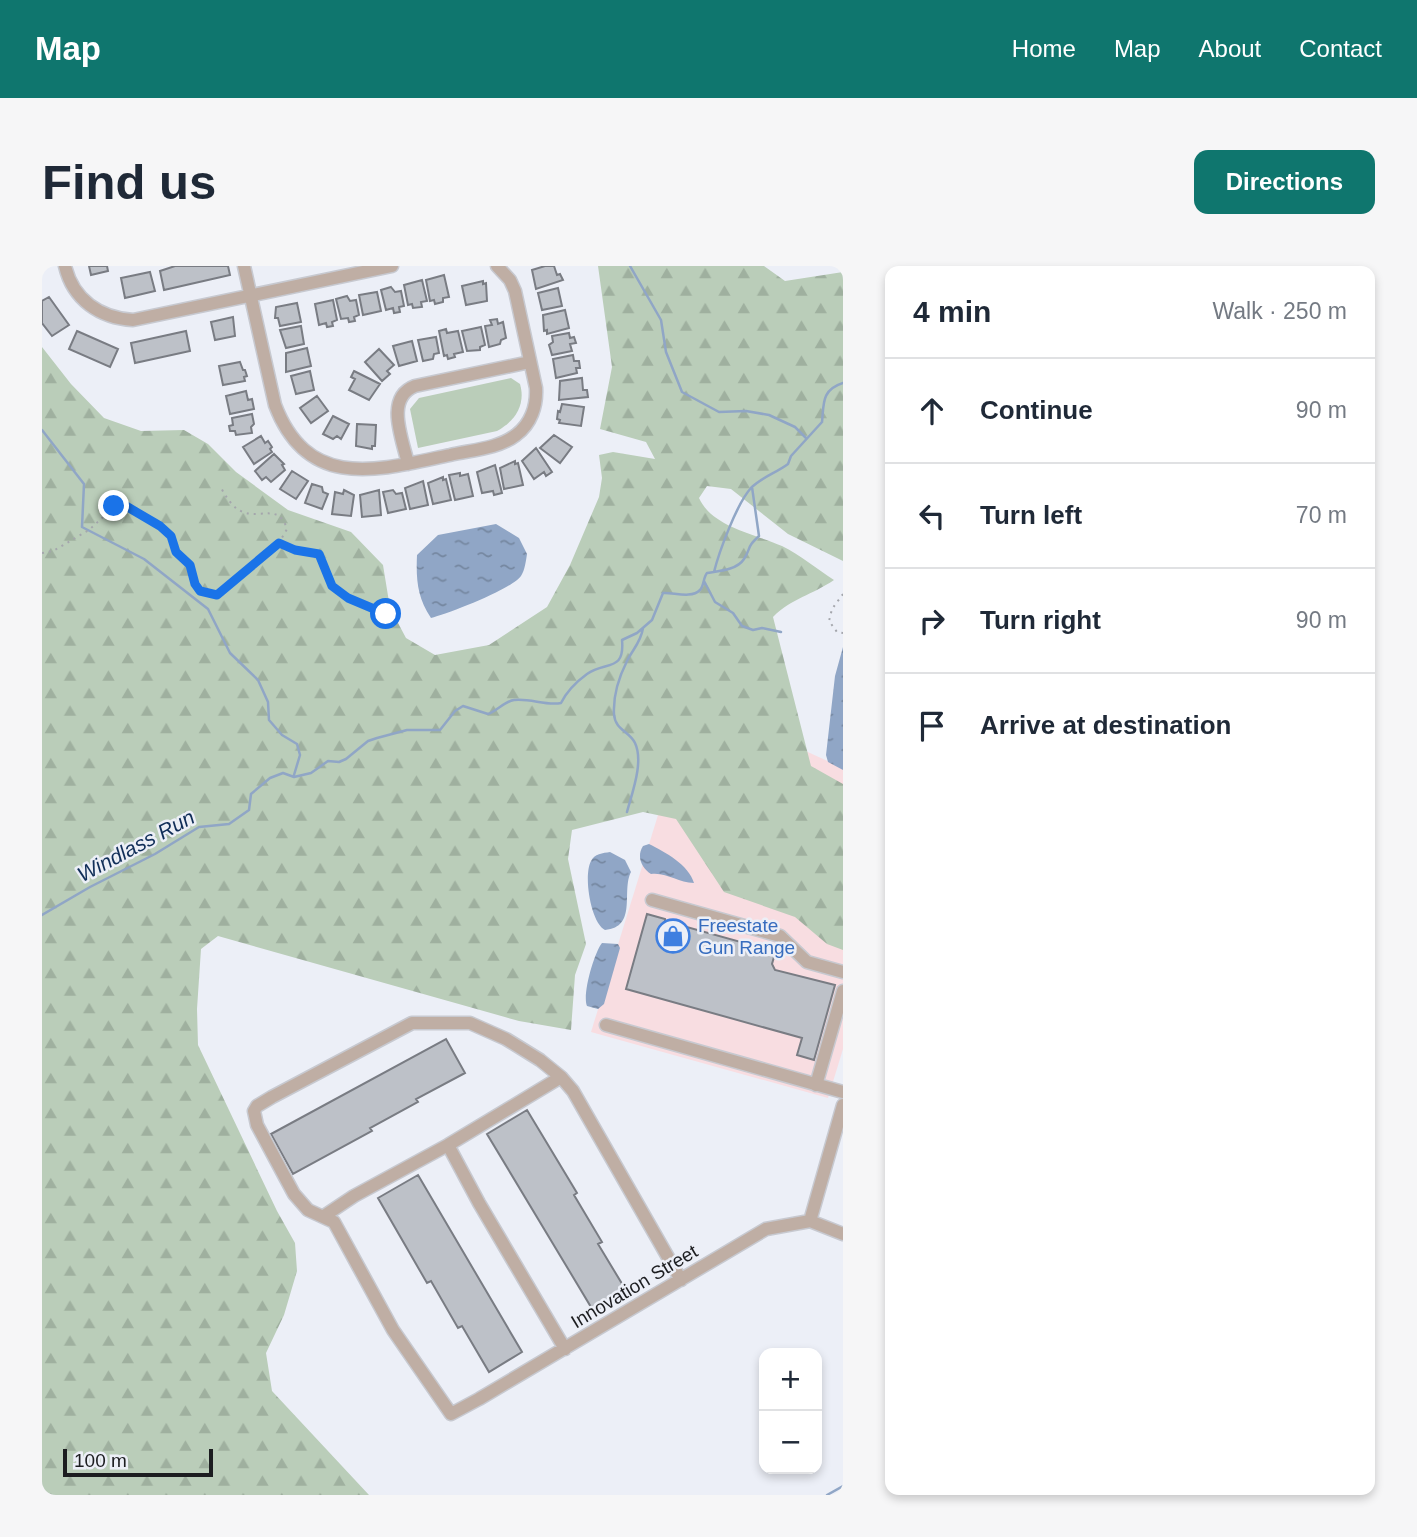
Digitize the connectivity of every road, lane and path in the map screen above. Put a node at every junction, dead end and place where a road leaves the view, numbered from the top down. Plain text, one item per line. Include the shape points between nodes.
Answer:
1 (65, 266) edge
2 (244, 266) edge
3 (392, 266) edge
4 (497, 266) edge
5 (250, 296) junction
6 (530, 362) junction
7 (408, 464) junction
8 (220, 486) dead end
9 (279, 543) junction
10 (42, 553) edge
11 (843, 594) edge
12 (386, 614) dead end
13 (843, 633) edge
14 (652, 900) dead end
15 (843, 972) edge
16 (843, 991) edge
17 (606, 1025) dead end
18 (561, 1077) junction
19 (816, 1085) junction
20 (843, 1092) edge
21 (843, 1105) edge
22 (448, 1145) junction
23 (324, 1216) junction
24 (810, 1221) junction
25 (843, 1234) edge
26 (681, 1280) junction
27 (565, 1349) junction

1 - 5 street via 86,303 120,319 144,319
2 - 5 street
3 - 5 street
4 - 6 street via 515,291
5 - 7 street via 275,405 296,441 319,459 346,469 373,471
6 - 7 street via 536,403 518,434 498,444
6 - 7 street via 405,391 397,410
8 - 9 path via 242,512 273,513 285,521 287,529
9 - 10 path via 217,595 200,591 171,536 126,506 114,506 89,530
9 - 12 path via 319,554 332,586
11 - 13 path via 829,621
14 - 15 street via 780,936 807,962
16 - 19 street
17 - 19 street
18 - 22 street
18 - 23 street via 506,1039 470,1023 412,1023 272,1097 254,1111 257,1125 294,1194 308,1210
18 - 26 street
19 - 20 street
21 - 24 street
22 - 23 street
22 - 27 street
23 - 27 street, Innovation Street via 334,1222 393,1329 451,1414
24 - 25 street
24 - 26 street, Innovation Street via 766,1229
26 - 27 street, Innovation Street

